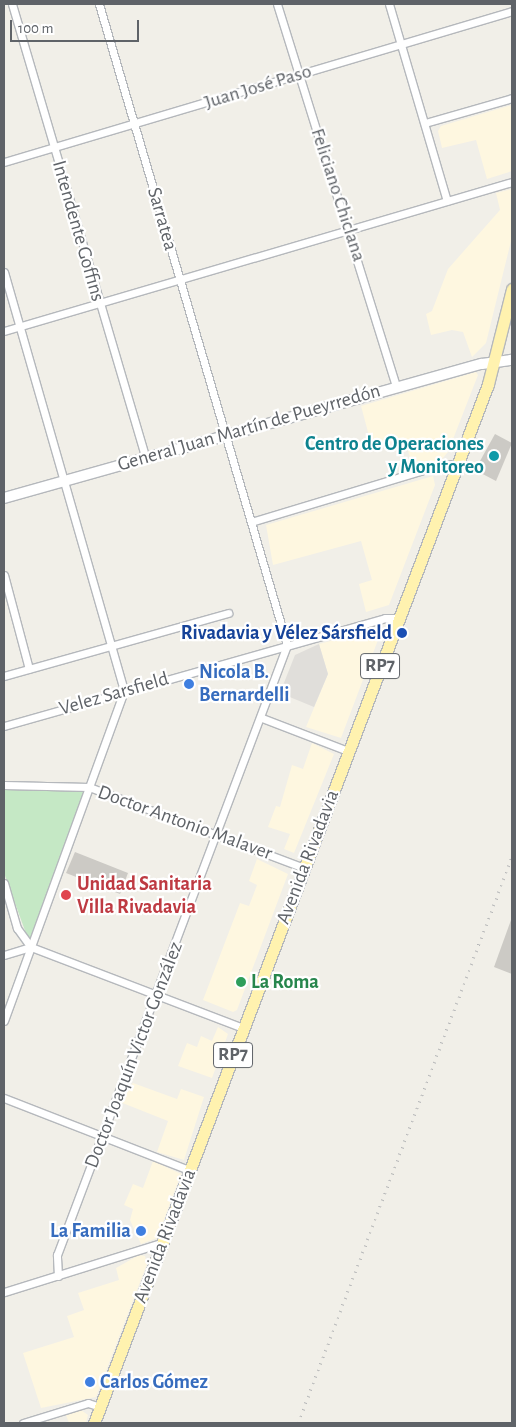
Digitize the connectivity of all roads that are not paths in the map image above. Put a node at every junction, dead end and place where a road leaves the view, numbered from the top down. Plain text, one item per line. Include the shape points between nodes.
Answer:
1 (12, 4) edge
2 (99, 4) edge
3 (277, 4) edge
4 (389, 4) edge
5 (512, 11) edge
6 (402, 44) junction
7 (300, 75) junction
8 (512, 98) edge
9 (425, 123) junction
10 (135, 124) junction
11 (54, 148) junction
12 (4, 162) edge
13 (512, 182) edge
14 (447, 201) junction
15 (350, 229) junction
16 (4, 272) edge
17 (181, 282) junction
18 (512, 289) edge
19 (100, 306) junction
20 (20, 327) junction
21 (4, 331) edge
22 (512, 360) edge
23 (496, 362) junction
24 (396, 387) junction
25 (226, 435) junction
26 (146, 458) junction
27 (458, 464) junction
28 (65, 480) junction
29 (4, 498) edge
30 (251, 522) junction
31 (4, 575) edge
32 (228, 613) dead end
33 (398, 618) junction
34 (287, 645) junction
35 (110, 646) junction
36 (29, 669) junction
37 (4, 676) edge
38 (124, 691) junction
39 (262, 718) junction
40 (4, 726) edge
41 (348, 751) junction
42 (4, 785) edge
43 (90, 787) junction
44 (216, 835) junction
45 (304, 868) junction
46 (4, 883) edge
47 (31, 947) junction
48 (4, 955) edge
49 (157, 994) junction
50 (4, 1021) edge
51 (243, 1028) junction
52 (4, 1098) edge
53 (103, 1136) junction
54 (189, 1170) junction
55 (161, 1243) junction
56 (58, 1276) junction
57 (4, 1292) edge
58 (100, 1406) junction
59 (23, 1423) edge
60 (94, 1423) edge

1 - 11 street, Intendente Goffins
2 - 10 street, Sarratea
3 - 7 street, Feliciano Chiclana
4 - 6 street
5 - 6 street, Juan José Paso
6 - 7 street, Juan José Paso
6 - 9 street
7 - 10 street, Juan José Paso
7 - 15 street, Feliciano Chiclana
8 - 9 street
9 - 14 street
10 - 11 street, Juan José Paso
10 - 17 street, Sarratea
11 - 12 street, Juan José Paso
11 - 19 street, Intendente Goffins
13 - 14 street
14 - 15 street
15 - 17 street
15 - 24 street, Feliciano Chiclana
16 - 20 street
17 - 19 street
17 - 25 street, Sarratea
18 - 23 main road, Avenida Rivadavia / RP7
19 - 20 street
19 - 26 street, Intendente Goffins
20 - 21 street
20 - 28 street
22 - 23 street, General Juan Martín de Pueyrredón
23 - 24 street, General Juan Martín de Pueyrredón
23 - 27 main road, Avenida Rivadavia / RP7
24 - 25 street, General Juan Martín de Pueyrredón
25 - 26 street, General Juan Martín de Pueyrredón
25 - 30 street
26 - 28 street, General Juan Martín de Pueyrredón
27 - 30 street via 440,466
27 - 33 main road, Avenida Rivadavia / RP7
28 - 29 street, General Juan Martín de Pueyrredón
28 - 35 street
30 - 34 street
31 - 36 street
32 - 35 street
33 - 34 street, Velez Sarsfield via 384,618
33 - 41 main road, Avenida Rivadavia / RP7
34 - 38 street, Velez Sarsfield
34 - 39 street, Doctor Joaquín Victor González
35 - 36 street
35 - 38 street
36 - 37 street
38 - 40 street, Velez Sarsfield
38 - 43 street
39 - 41 street
39 - 44 street, Doctor Joaquín Victor González
41 - 45 main road, Avenida Rivadavia / RP7
42 - 43 street, Doctor Antonio Malaver
43 - 44 street, Doctor Antonio Malaver
43 - 47 street
44 - 45 street, Doctor Antonio Malaver
44 - 49 street, Doctor Joaquín Victor González
45 - 51 main road, Avenida Rivadavia / RP7
46 - 47 street via 17,928
47 - 48 street
47 - 49 street
47 - 50 street
49 - 51 street
49 - 53 street, Doctor Joaquín Victor González
51 - 54 main road, Avenida Rivadavia / RP7
52 - 53 street
53 - 54 street
53 - 56 street, Doctor Joaquín Victor González via 57,1255
54 - 55 main road, Avenida Rivadavia / RP7
55 - 56 street
55 - 58 main road, Avenida Rivadavia / RP7
56 - 57 street
58 - 59 street via 88,1403
58 - 60 main road, Avenida Rivadavia / RP7

